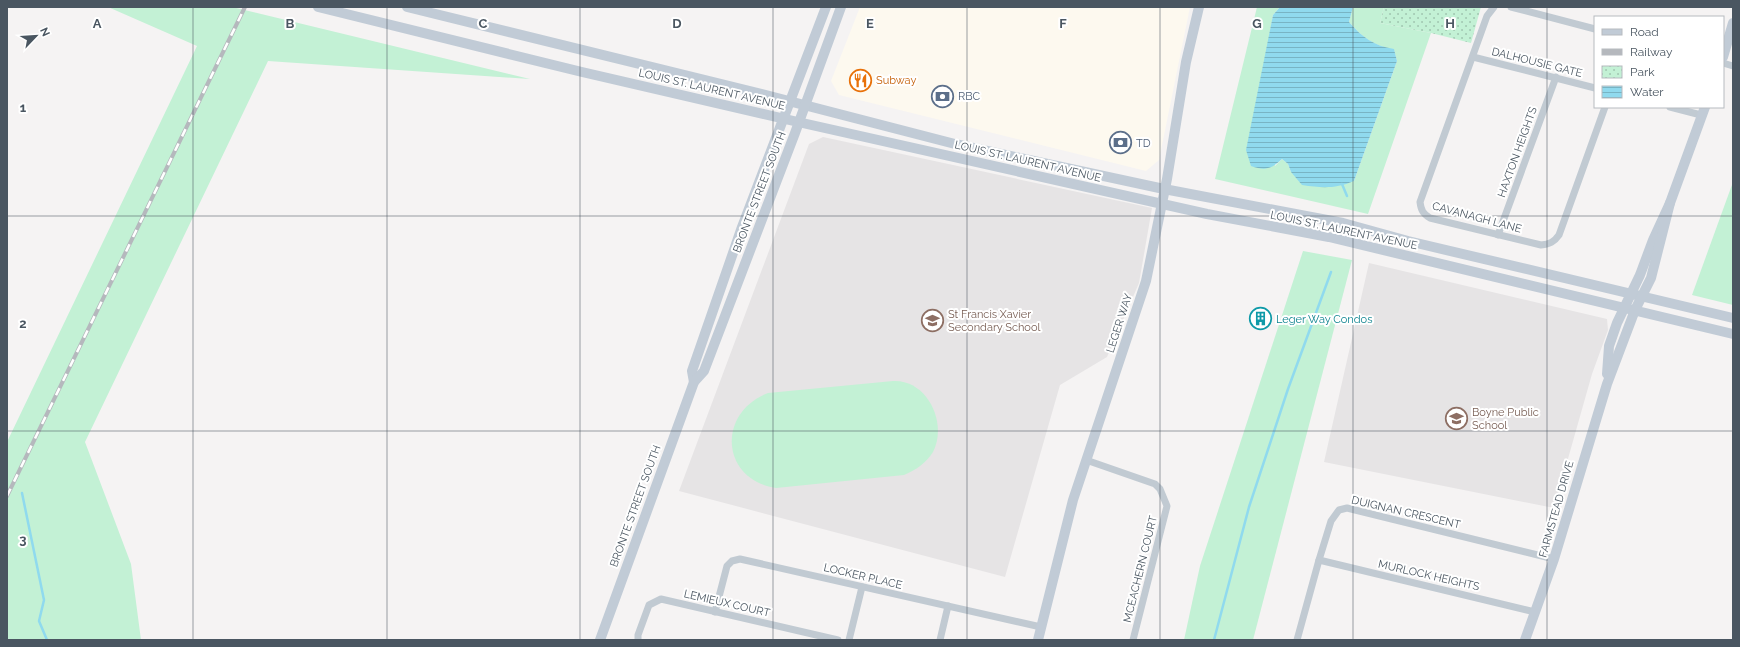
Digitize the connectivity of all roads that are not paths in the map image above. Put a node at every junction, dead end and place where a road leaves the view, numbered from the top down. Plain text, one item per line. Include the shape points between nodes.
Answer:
1 (318, 7) edge
2 (407, 7) edge
3 (826, 7) edge
4 (841, 7) edge
5 (1199, 7) edge
6 (1494, 7) edge
7 (1511, 7) edge
8 (1733, 22) edge
9 (1594, 29) edge
10 (1724, 54) edge
11 (1473, 56) junction
12 (1556, 78) junction
13 (1594, 88) edge
14 (789, 101) junction
15 (804, 105) junction
16 (1605, 108) edge
17 (1678, 108) edge
18 (1703, 111) edge
19 (783, 118) junction
20 (798, 122) junction
21 (1164, 189) junction
22 (1162, 203) junction
23 (1670, 203) junction
24 (1498, 235) junction
25 (1631, 294) junction
26 (1642, 297) junction
27 (1625, 307) junction
28 (1635, 310) junction
29 (1733, 318) edge
30 (1733, 334) edge
31 (694, 382) junction
32 (1607, 384) junction
33 (1086, 460) junction
34 (1554, 559) junction
35 (1319, 560) junction
36 (862, 587) junction
37 (948, 606) junction
38 (715, 612) junction
39 (1535, 612) junction
40 (1042, 627) junction
41 (599, 640) edge
42 (638, 640) edge
43 (838, 640) edge
44 (849, 640) edge
45 (940, 640) edge
46 (1038, 640) edge
47 (1134, 640) edge
48 (1297, 640) edge
49 (1525, 640) edge

1 - 19 main road, LOUIS ST. LAURENT AVENUE
2 - 14 main road, LOUIS ST. LAURENT AVENUE
3 - 14 main road, BRONTE STREET SOUTH
4 - 15 main road, BRONTE STREET SOUTH
5 - 21 main road, LEGER WAY via 1186,62
6 - 11 street, CAVANAGH LANE via 1487,16
7 - 9 street
8 - 10 main road
11 - 12 street, DALHOUSIE GATE
11 - 24 street, CAVANAGH LANE via 1420,202 1421,209 1430,218
12 - 13 street, DALHOUSIE GATE
12 - 24 street, HAXTON HEIGHTS
14 - 15 main road, LOUIS ST. LAURENT AVENUE
14 - 19 main road, BRONTE STREET SOUTH
15 - 20 main road, BRONTE STREET SOUTH
15 - 21 main road, LOUIS ST. LAURENT AVENUE via 955,144
16 - 24 street, CAVANAGH LANE via 1555,241 1541,245
17 - 18 street
18 - 23 main road, FARMSTEAD DRIVE
19 - 20 main road, LOUIS ST. LAURENT AVENUE
19 - 31 main road, BRONTE STREET SOUTH via 692,371
20 - 22 main road, LOUIS ST. LAURENT AVENUE
20 - 31 main road, BRONTE STREET SOUTH via 704,371
21 - 22 main road, LEGER WAY
21 - 25 main road, LOUIS ST. LAURENT AVENUE via 1343,223
22 - 27 main road, LOUIS ST. LAURENT AVENUE via 1329,237
22 - 33 main road, LEGER WAY via 1146,281
23 - 25 main road, FARMSTEAD DRIVE
23 - 26 main road, FARMSTEAD DRIVE via 1650,278
25 - 26 main road, LOUIS ST. LAURENT AVENUE
25 - 27 main road, FARMSTEAD DRIVE
26 - 28 main road, FARMSTEAD DRIVE
26 - 29 main road, LOUIS ST. LAURENT AVENUE
27 - 28 main road, LOUIS ST. LAURENT AVENUE
27 - 32 main road, FARMSTEAD DRIVE via 1609,346
28 - 30 main road, LOUIS ST. LAURENT AVENUE
28 - 32 main road, FARMSTEAD DRIVE
31 - 41 main road, BRONTE STREET SOUTH
32 - 34 main road, FARMSTEAD DRIVE
33 - 40 main road, LEGER WAY via 1073,500
33 - 47 street, MCEACHERN COURT via 1155,484 1167,506
34 - 35 street, DUIGNAN CRESCENT via 1347,508 1335,515
34 - 39 main road, FARMSTEAD DRIVE
35 - 39 street, MURLOCK HEIGHTS
35 - 48 street, DUIGNAN CRESCENT
36 - 37 street, LOCKER PLACE
36 - 38 street, LOCKER PLACE via 732,560 727,566
36 - 44 street
37 - 40 street, LOCKER PLACE
37 - 45 street
38 - 42 street, LEMIEUX COURT via 661,599 649,605
38 - 43 street, LEMIEUX COURT
39 - 49 main road, FARMSTEAD DRIVE
40 - 46 main road, LEGER WAY

